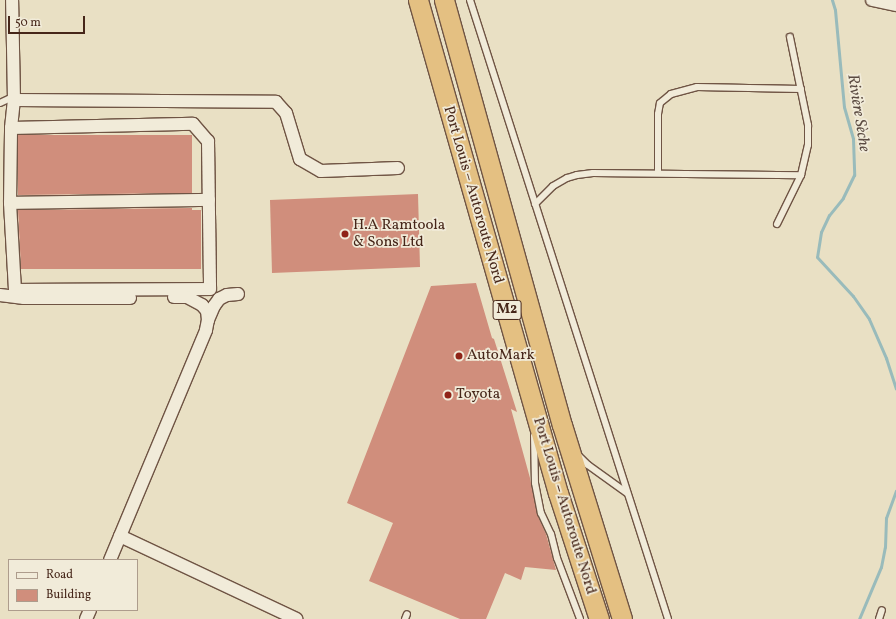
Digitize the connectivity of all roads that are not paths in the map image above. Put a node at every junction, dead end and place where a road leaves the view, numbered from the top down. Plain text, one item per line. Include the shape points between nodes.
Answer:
1 (12, 0) edge
2 (414, 0) edge
3 (418, 0) edge
4 (444, 0) edge
5 (470, 0) edge
6 (872, 0) edge
7 (896, 5) edge
8 (425, 24) junction
9 (790, 37) dead end
10 (801, 89) junction
11 (14, 99) junction
12 (0, 104) edge
13 (11, 128) junction
14 (398, 168) dead end
15 (658, 173) junction
16 (801, 175) junction
17 (209, 200) junction
18 (10, 203) junction
19 (535, 204) junction
20 (777, 224) dead end
21 (238, 294) dead end
22 (0, 295) edge
23 (208, 320) junction
24 (532, 401) junction
25 (562, 425) junction
26 (628, 493) junction
27 (120, 536) junction
28 (110, 559) edge
29 (882, 610) dead end
30 (293, 618) edge
31 (580, 619) edge
32 (599, 619) edge
33 (622, 619) edge
34 (668, 619) edge
35 (879, 619) edge

1 - 11 street
2 - 8 lane
3 - 8 highway, Port Louis – Autoroute Nord / M2
4 - 25 highway, Port Louis – Autoroute Nord / M2
5 - 19 lane
6 - 7 street
8 - 24 highway, Port Louis – Autoroute Nord / M2
9 - 10 lane
10 - 15 lane via 697,87 671,94 660,103 658,114
10 - 16 lane via 808,126 808,145
11 - 12 lane
11 - 13 street
11 - 14 street via 276,102 286,113 300,159 321,171
13 - 17 street via 193,124 208,141
13 - 18 street
15 - 16 lane
15 - 19 lane via 577,175 553,186
16 - 20 lane
17 - 18 street
17 - 18 street via 210,289 15,290
19 - 26 lane
21 - 23 street via 219,299
22 - 23 street via 53,299 187,297 207,310
23 - 27 street
24 - 31 lane via 535,483 541,513 551,534 557,558
24 - 32 highway, Port Louis – Autoroute Nord / M2 via 558,493
25 - 26 lane via 575,451 588,466
25 - 33 highway, Port Louis – Autoroute Nord / M2
26 - 34 lane
27 - 28 street
27 - 30 street
29 - 35 lane

